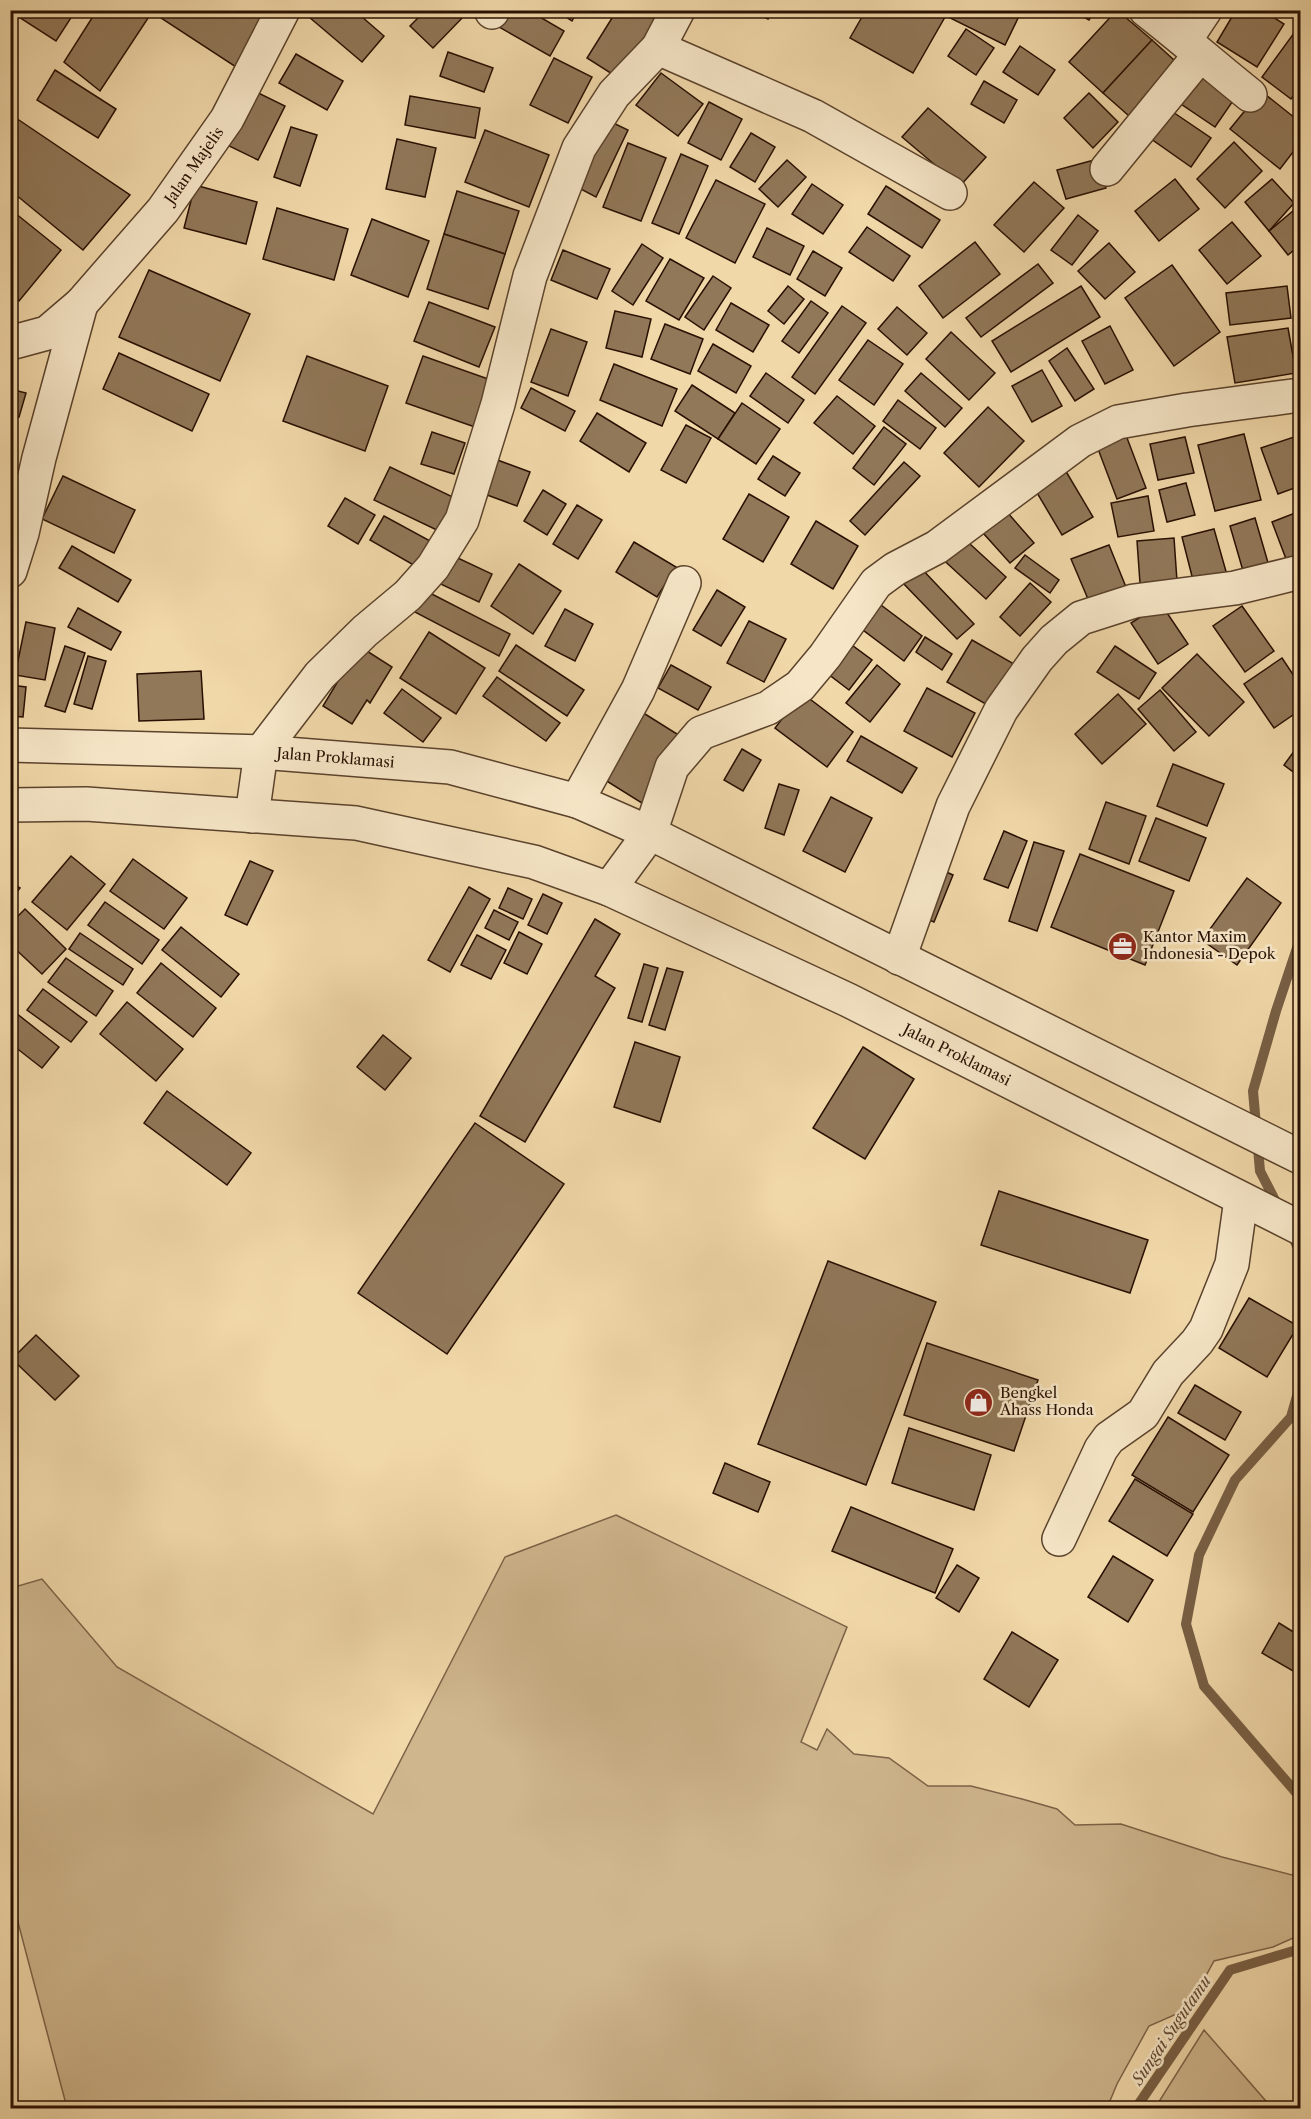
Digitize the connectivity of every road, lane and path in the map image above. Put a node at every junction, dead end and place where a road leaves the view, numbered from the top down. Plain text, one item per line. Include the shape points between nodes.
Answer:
1 (284, 10) edge
2 (678, 10) edge
3 (1146, 10) edge
4 (1205, 10) edge
5 (658, 48) junction
6 (1192, 48) junction
7 (1250, 95) dead end
8 (1107, 169) dead end
9 (950, 193) dead end
10 (81, 304) junction
11 (10, 343) edge
12 (1300, 395) edge
13 (10, 571) edge
14 (1300, 572) edge
15 (684, 583) dead end
16 (10, 745) edge
17 (261, 752) junction
18 (577, 801) junction
19 (10, 805) edge
20 (252, 816) junction
21 (650, 833) junction
22 (609, 889) junction
23 (899, 958) junction
24 (1300, 1157) edge
25 (1247, 1202) junction
26 (1300, 1228) edge
27 (1059, 1539) dead end

1 - 10 street, Jalan Majelis via 227,119 201,158 163,210
2 - 5 street
3 - 6 street
4 - 6 street
5 - 9 street via 813,116
5 - 17 street via 614,94 579,148 530,276 498,404 462,520 434,567 320,675
6 - 7 street
6 - 8 street
10 - 11 street, Jalan Majelis via 47,333
10 - 13 street
12 - 21 street via 1118,422 1080,441 937,547 876,583 800,686 768,708 700,733 672,767
14 - 23 street via 1235,588 1134,602 1081,618 1054,640 1001,710 953,806
15 - 18 street via 638,690
16 - 17 street, Jalan Proklamasi
17 - 18 street, Jalan Proklamasi via 450,767
17 - 20 street
18 - 21 street, Jalan Proklamasi
19 - 20 street, Jalan Proklamasi via 86,804
20 - 22 street, Jalan Proklamasi via 356,823 534,862
21 - 22 street
21 - 23 street, Jalan Proklamasi
22 - 25 street, Jalan Proklamasi via 848,1000
23 - 24 street, Jalan Proklamasi
25 - 26 street, Jalan Proklamasi
25 - 27 street via 1233,1264 1206,1329 1168,1373 1143,1414 1109,1438 1101,1449

